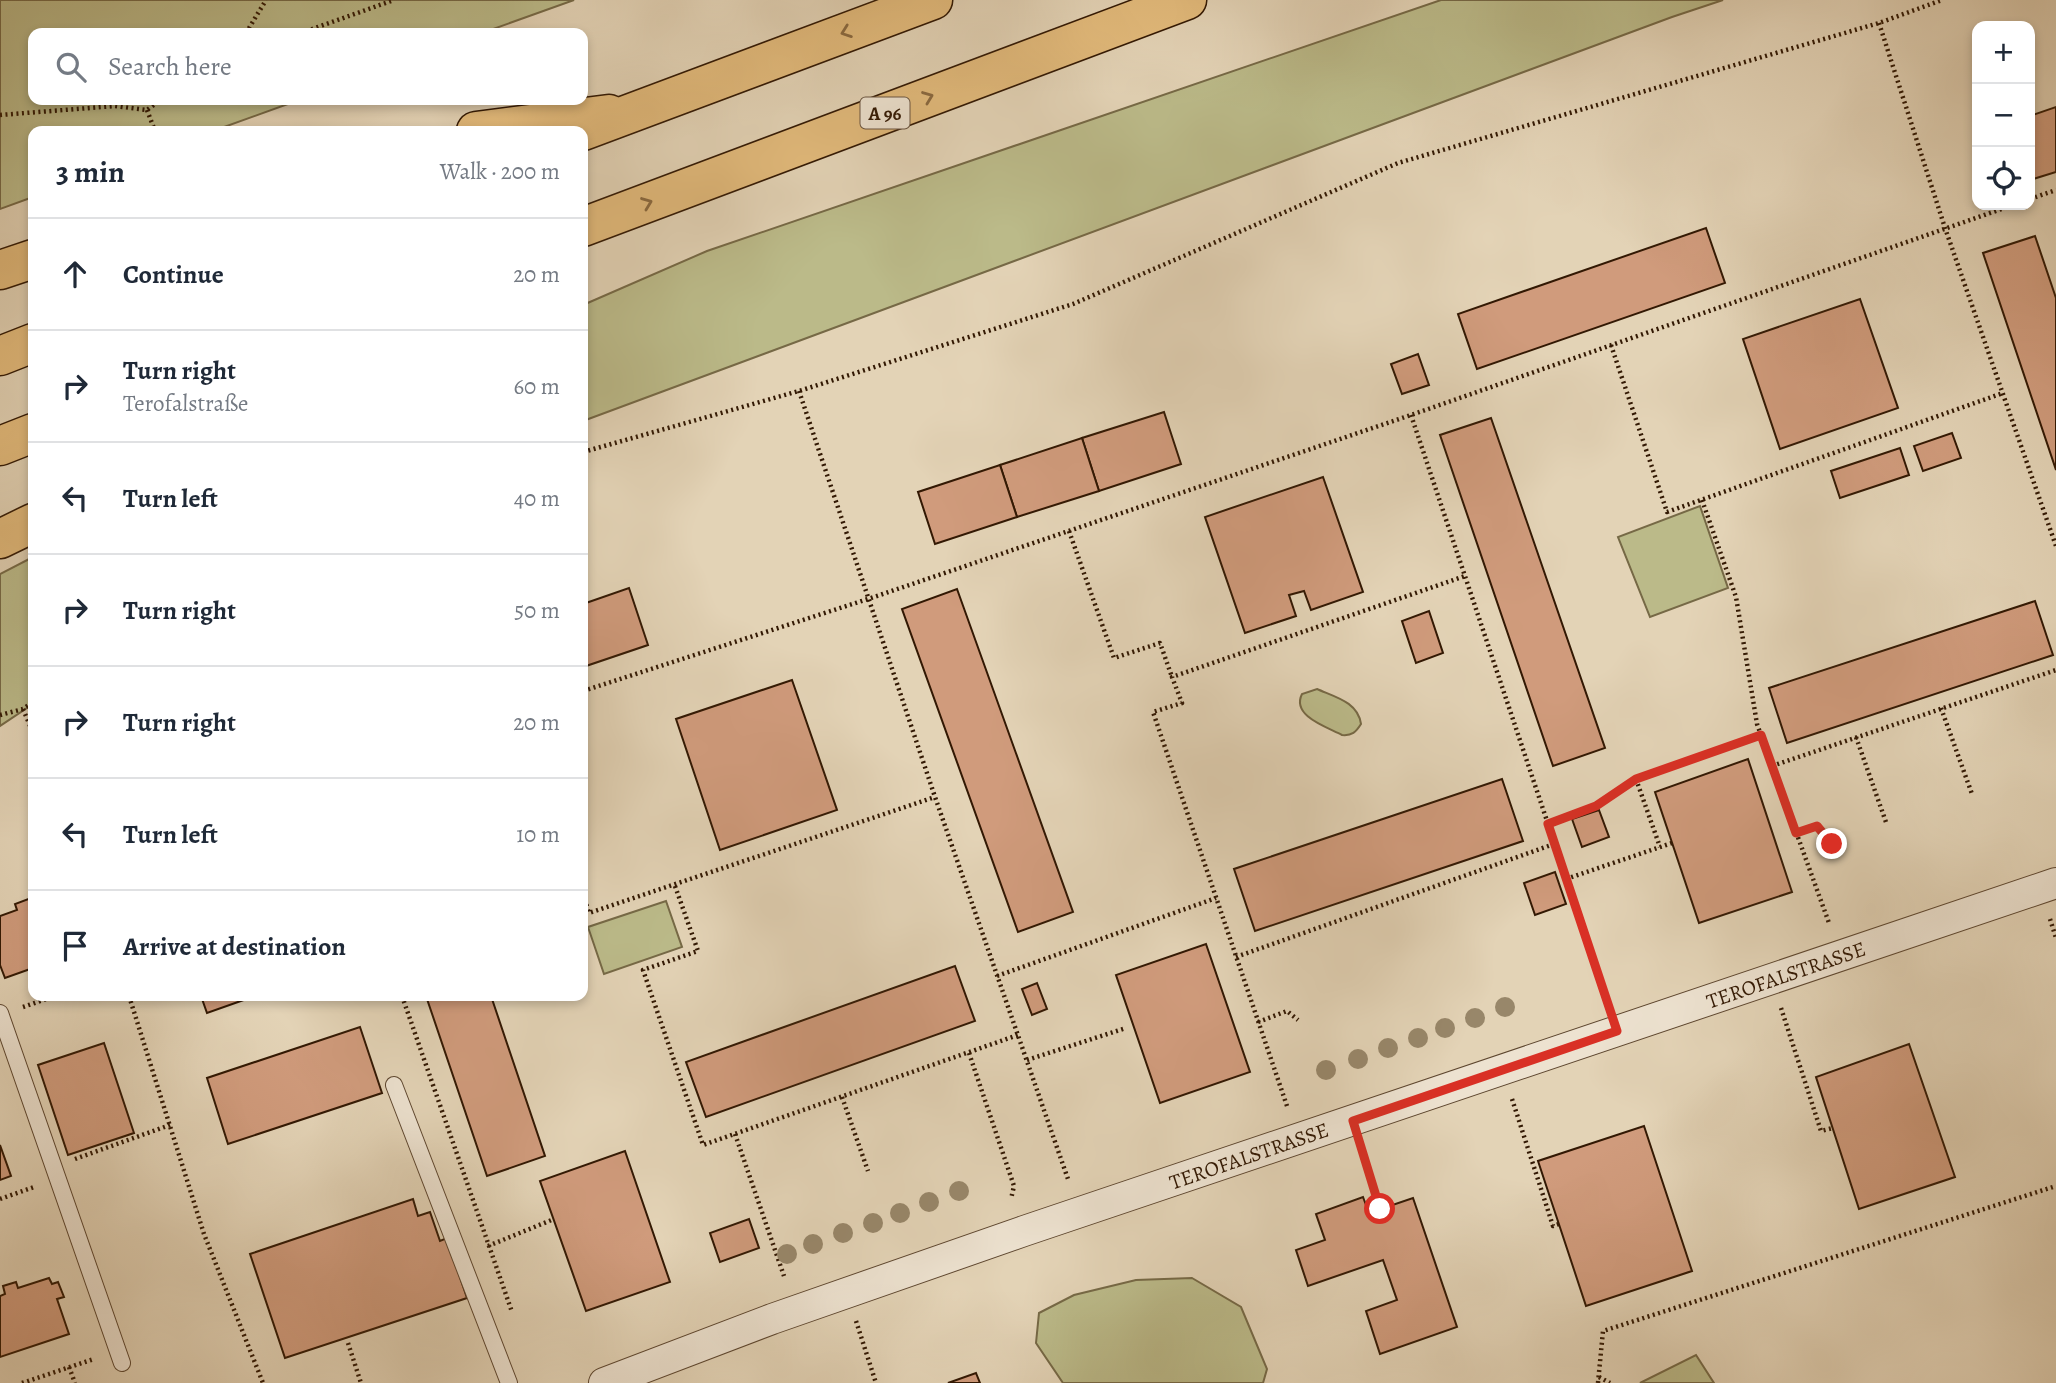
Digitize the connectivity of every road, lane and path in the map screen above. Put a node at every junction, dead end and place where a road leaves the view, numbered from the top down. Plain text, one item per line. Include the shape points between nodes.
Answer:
1 (266, 0) edge
2 (394, 0) edge
3 (933, 0) edge
4 (1187, 0) edge
5 (1942, 0) edge
6 (1879, 23) junction
7 (250, 28) edge
8 (315, 28) edge
9 (153, 105) edge
10 (147, 110) junction
11 (639, 110) junction
12 (0, 115) edge
13 (153, 126) edge
14 (515, 126) edge
15 (588, 129) edge
16 (2056, 190) edge
17 (2035, 197) edge
18 (1998, 210) edge
19 (588, 225) edge
20 (1945, 228) junction
21 (28, 261) edge
22 (0, 270) edge
23 (1611, 345) junction
24 (28, 346) edge
25 (0, 356) edge
26 (799, 391) junction
27 (2003, 393) junction
28 (1411, 415) junction
29 (28, 435) edge
30 (0, 446) edge
31 (588, 451) edge
32 (1702, 499) junction
33 (28, 525) edge
34 (1069, 531) junction
35 (0, 539) edge
36 (2056, 546) edge
37 (1465, 576) junction
38 (868, 599) junction
39 (2056, 670) edge
40 (1172, 677) junction
41 (588, 689) edge
42 (28, 706) edge
43 (1941, 708) junction
44 (23, 709) junction
45 (0, 715) edge
46 (28, 721) edge
47 (1761, 735) junction
48 (1856, 737) junction
49 (1772, 766) junction
50 (1636, 779) junction
51 (1972, 794) dead end
52 (935, 797) junction
53 (1548, 824) junction
54 (1887, 825) dead end
55 (1796, 833) junction
56 (1672, 843) dead end
57 (1554, 844) junction
58 (1832, 844) dead end
59 (1660, 847) junction
60 (1566, 880) junction
61 (2056, 883) edge
62 (675, 886) junction
63 (1216, 898) junction
64 (588, 910) edge
65 (1829, 923) dead end
66 (1236, 957) junction
67 (997, 975) junction
68 (1772, 979) junction
69 (131, 1001) edge
70 (404, 1001) edge
71 (0, 1013) edge
72 (1298, 1020) dead end
73 (1258, 1021) junction
74 (1126, 1028) dead end
75 (1617, 1031) junction
76 (1018, 1035) junction
77 (969, 1053) junction
78 (1027, 1060) junction
79 (1502, 1070) junction
80 (394, 1085) dead end
81 (842, 1097) junction
82 (1287, 1106) dead end
83 (1353, 1121) junction
84 (170, 1125) junction
85 (1833, 1128) dead end
86 (735, 1134) junction
87 (53, 1167) junction
88 (868, 1171) dead end
89 (2056, 1186) edge
90 (34, 1187) dead end
91 (0, 1199) edge
92 (1011, 1199) dead end
93 (1380, 1209) dead end
94 (1080, 1213) junction
95 (554, 1219) dead end
96 (1559, 1224) dead end
97 (488, 1246) junction
98 (785, 1276) dead end
99 (847, 1293) junction
100 (515, 1321) dead end
101 (348, 1343) dead end
102 (120, 1357) joint
103 (69, 1367) junction
104 (1599, 1380) edge
105 (22, 1383) edge
106 (75, 1383) edge
107 (263, 1383) edge
108 (361, 1383) edge
109 (509, 1383) edge
110 (604, 1383) edge
111 (876, 1383) edge
112 (1610, 1383) edge

1 - 7 path
2 - 8 path
3 -> 11 highway
19 -> 4 highway, A 96
5 - 6 path
6 - 20 path
6 - 26 path via 1398,163 1073,304
9 - 10 path
10 - 12 path via 115,106
10 - 13 path
11 - 14 highway
11 - 15 highway
16 - 17 path
18 - 20 path
20 - 23 path
20 - 27 path
21 - 22 highway
23 - 28 path
23 - 32 path via 1667,512
24 - 25 highway
26 - 31 path
26 - 38 path
27 - 32 path
27 - 36 path
28 - 34 path
28 - 37 path
29 - 30 highway
32 - 47 path via 1736,597
33 - 35 highway
34 - 38 path
34 - 40 path via 1114,658 1160,643
37 - 40 path
37 - 53 path
38 - 41 path
38 - 52 path
39 - 43 path
40 - 63 path via 1182,703 1153,712
42 - 44 path
43 - 48 path
43 - 51 path
44 - 45 path
44 - 46 path
47 - 49 path
47 - 50 path
48 - 49 path
48 - 54 path
49 - 55 path
50 - 53 path via 1596,806
50 - 59 path
52 - 62 path
52 - 67 path
53 - 57 path
55 - 58 path via 1817,826
55 - 65 path
56 - 59 path
57 - 60 path
57 - 66 path
59 - 60 path
60 - 75 path
61 - 68 street, TEROFALSTRASSE
62 - 64 path
62 - 86 path via 698,951 643,970 703,1145
63 - 66 path
63 - 67 path
66 - 73 path
67 - 76 path
68 - 75 street, TEROFALSTRASSE
68 - 85 path via 1821,1131
69 - 84 path
70 - 97 path
71 - 87 lane
72 - 73 path via 1287,1011
73 - 82 path
74 - 78 path
75 - 79 street, TEROFALSTRASSE
76 - 77 path
76 - 78 path
77 - 81 path
77 - 92 path via 1014,1186
78 - 94 path
79 - 83 street, TEROFALSTRASSE
79 - 96 path via 1553,1226
80 - 109 lane
81 - 86 path
81 - 88 path
83 - 93 path
83 - 94 street, TEROFALSTRASSE
84 - 87 path
84 - 107 path via 204,1234
86 - 98 path
87 - 102 lane
89 - 104 path via 1603,1331
90 - 91 path
94 - 99 street, TEROFALSTRASSE
95 - 97 path
97 - 100 path
99 - 110 street, TEROFALSTRASSE
99 - 111 path
101 - 108 path
102 - 103 path
103 - 105 path
103 - 106 path
104 - 112 path

